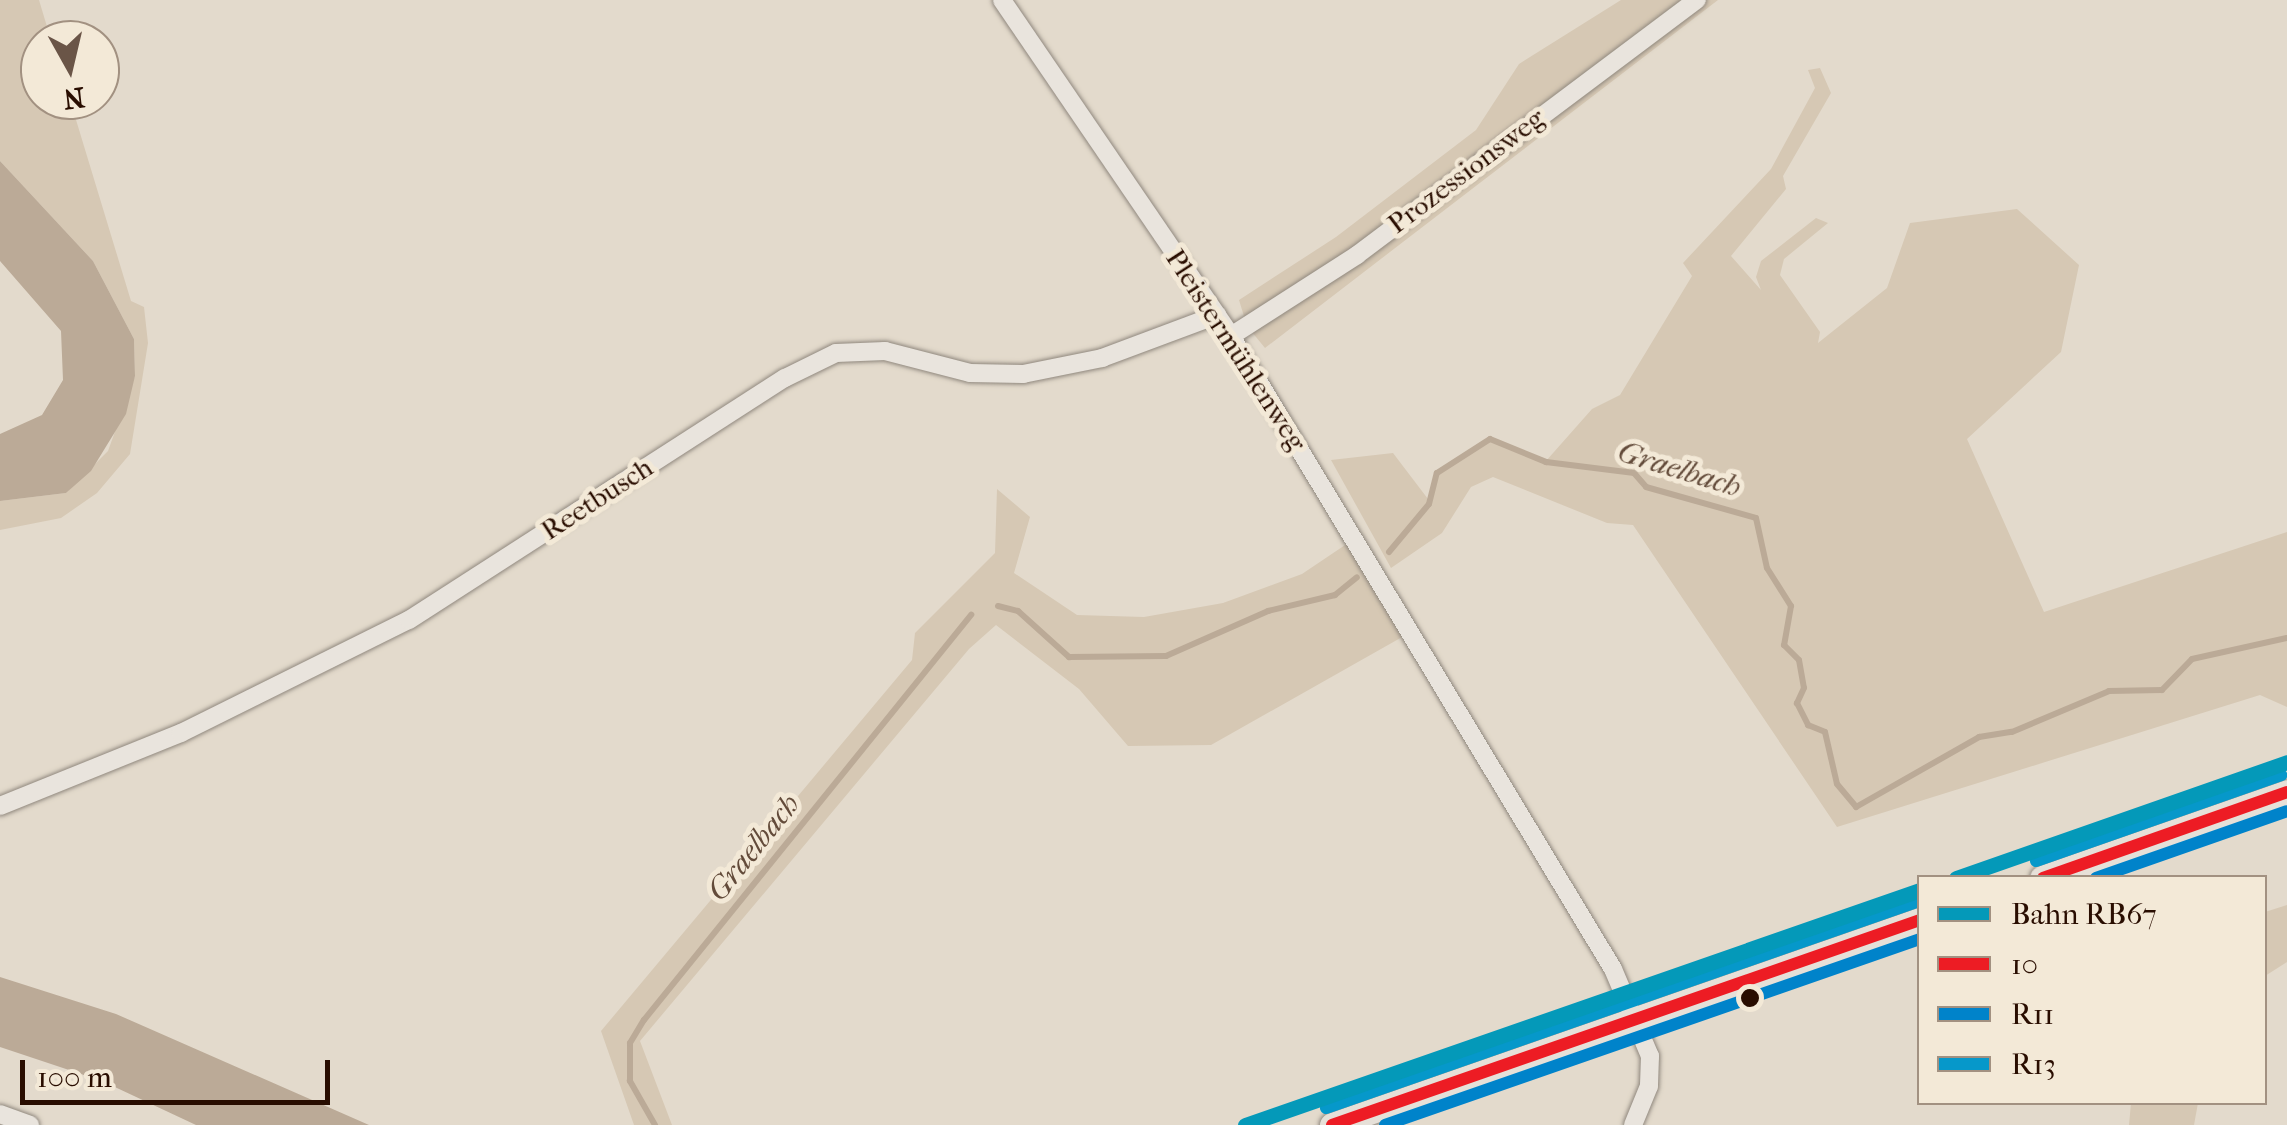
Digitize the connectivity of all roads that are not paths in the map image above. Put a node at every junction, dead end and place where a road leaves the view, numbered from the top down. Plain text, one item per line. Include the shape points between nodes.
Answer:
1 (1002, 0) edge
2 (1697, 0) edge
3 (1217, 315) junction
4 (1231, 336) junction
5 (2287, 792) edge
6 (0, 806) edge
7 (2051, 875) edge
8 (1917, 921) edge
9 (1637, 1020) junction
10 (0, 1114) edge
11 (30, 1125) edge
12 (1332, 1125) edge
13 (1633, 1125) edge

1 - 3 street, Pleistermühlenweg
2 - 4 street, Prozessionsweg via 1358,255
3 - 4 street, Pleistermühlenweg
3 - 6 street, Reetbusch via 1102,358 1023,374 970,373 885,351 836,353 784,378 409,620 181,734
4 - 9 street, Pleistermühlenweg via 1528,824
5 - 7 main road
8 - 9 main road
9 - 12 main road
9 - 13 street, Pleistermühlenweg via 1650,1056 1649,1086
10 - 11 street

